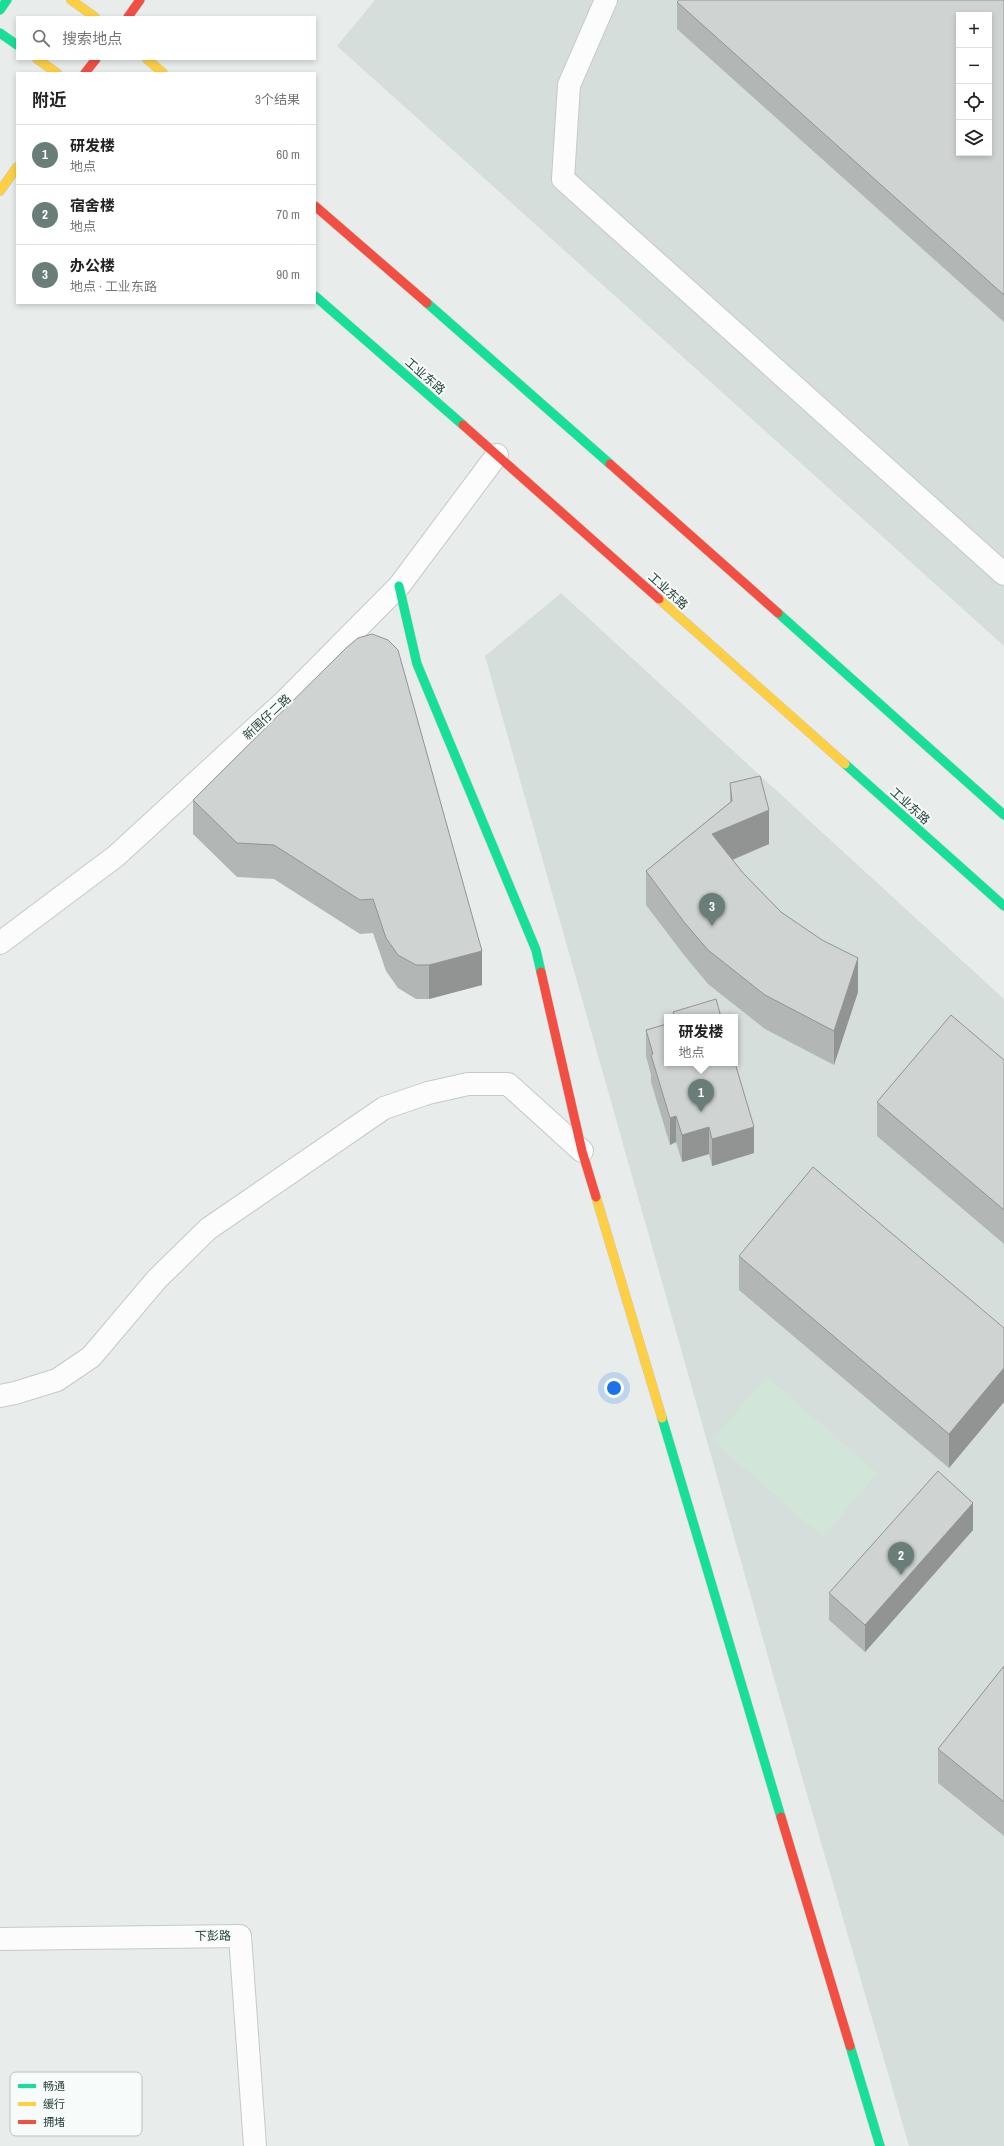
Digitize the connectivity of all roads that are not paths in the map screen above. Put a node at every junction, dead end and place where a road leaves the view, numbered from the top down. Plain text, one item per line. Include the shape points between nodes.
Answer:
1 (7, 0) edge
2 (71, 0) edge
3 (140, 0) edge
4 (606, 0) edge
5 (0, 10) edge
6 (94, 16) edge
7 (129, 16) edge
8 (0, 33) edge
9 (16, 44) edge
10 (38, 60) edge
11 (95, 60) edge
12 (148, 60) edge
13 (56, 72) edge
14 (86, 72) edge
15 (162, 72) edge
16 (16, 168) edge
17 (0, 191) edge
18 (316, 207) edge
19 (316, 297) edge
20 (497, 455) junction
21 (1004, 574) edge
22 (399, 586) junction
23 (1004, 815) edge
24 (1004, 906) edge
25 (0, 943) edge
26 (582, 1151) junction
27 (0, 1396) edge
28 (0, 1939) edge
29 (255, 2146) edge
30 (880, 2146) edge

1 - 5 main road
2 - 6 main road
3 - 7 main road
4 - 21 street via 569,85 563,179
8 - 9 main road
10 - 13 main road
11 - 14 main road
12 - 15 main road
16 - 17 main road
18 - 23 main road via 584,441
19 - 20 main road, 工业东路
20 - 22 street, 新围仔二路
20 - 24 main road, 工业东路
22 - 25 street, 新围仔二路 via 286,700 116,856
22 - 26 main road via 417,664 536,950
26 - 27 street via 508,1084 468,1084 384,1108 208,1229 157,1278 91,1357 57,1380
26 - 30 main road
28 - 29 street, 下彭路 via 240,1936

